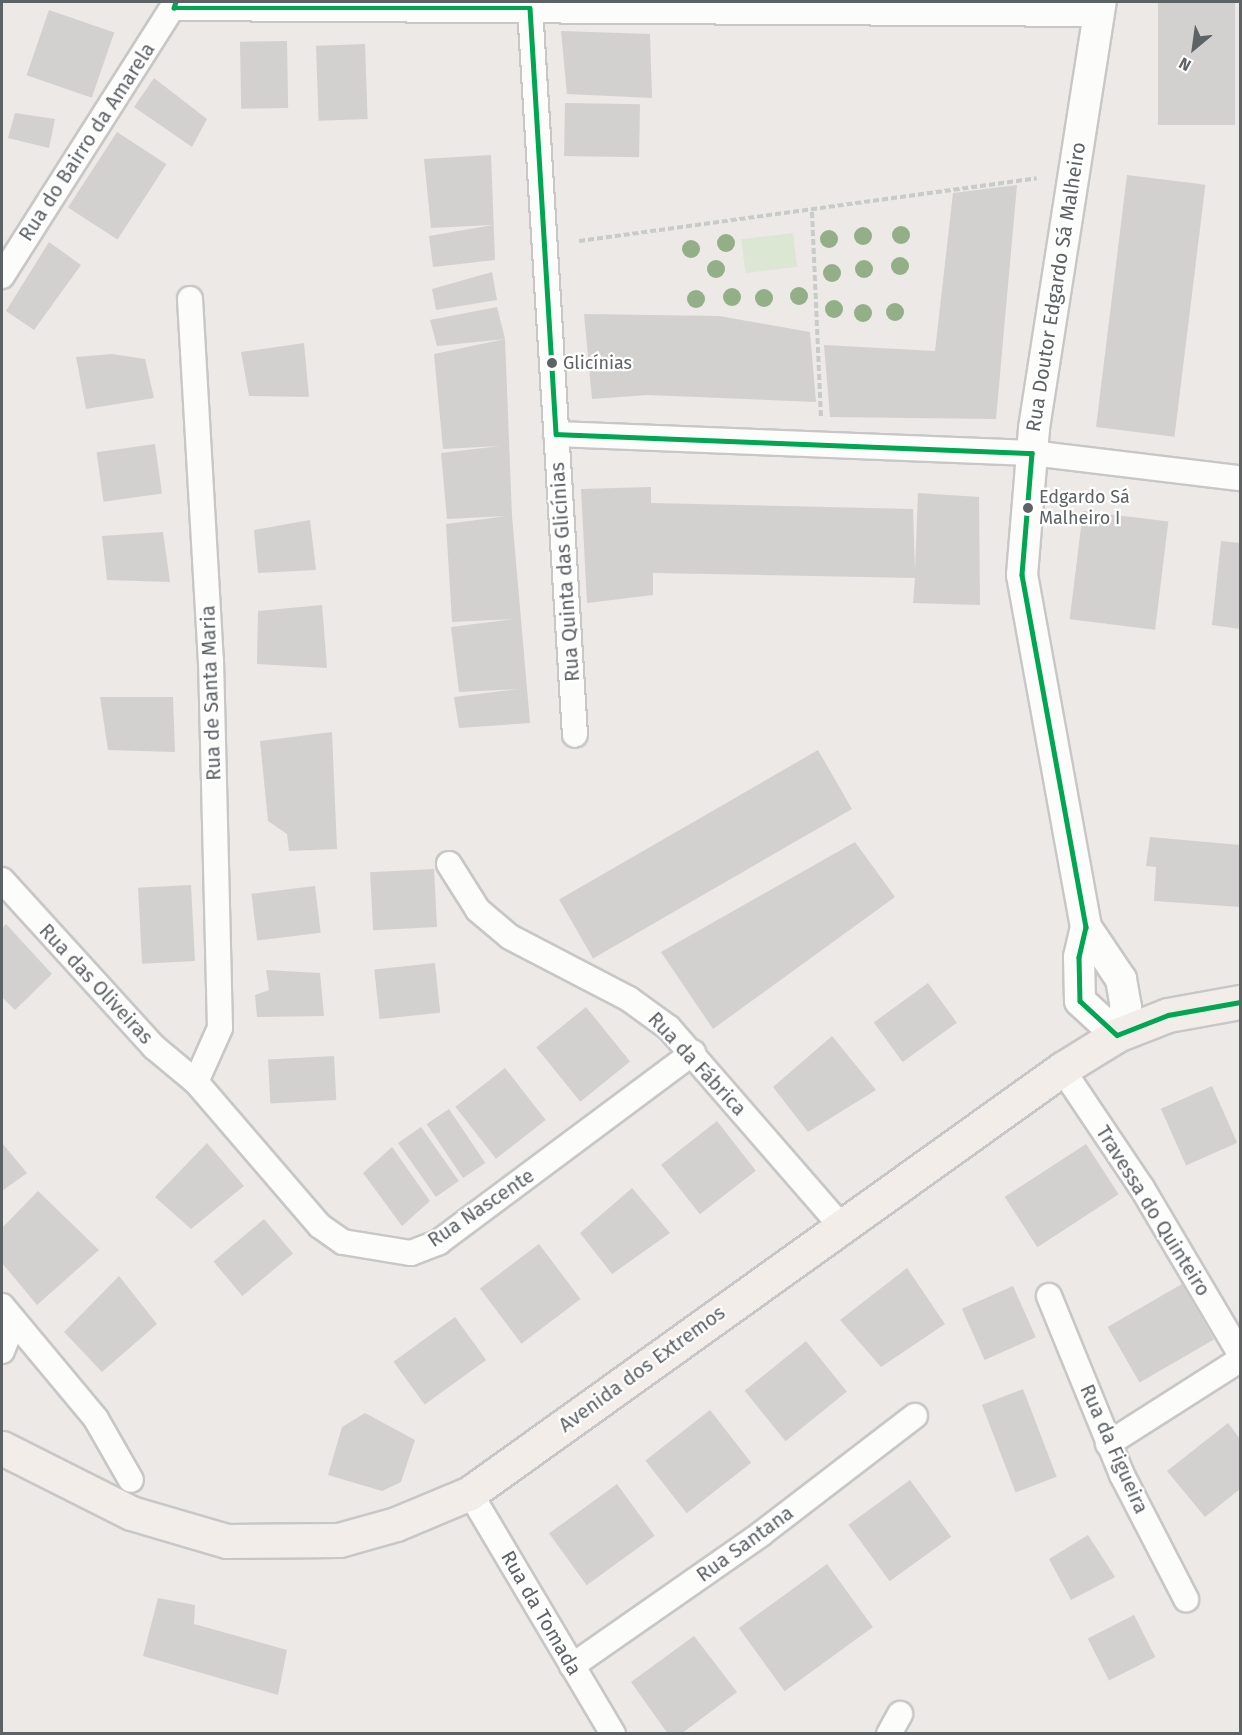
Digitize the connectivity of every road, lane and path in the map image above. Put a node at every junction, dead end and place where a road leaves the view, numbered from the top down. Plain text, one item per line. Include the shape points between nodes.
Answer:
1 (175, 5) edge
2 (530, 8) junction
3 (647, 8) edge
4 (924, 8) edge
5 (1100, 8) edge
6 (1037, 178) dead end
7 (812, 212) junction
8 (579, 241) dead end
9 (2, 276) edge
10 (190, 299) dead end
11 (556, 434) junction
12 (822, 447) junction
13 (1032, 453) junction
14 (1240, 478) edge
15 (575, 735) dead end
16 (449, 864) dead end
17 (2, 880) edge
18 (1086, 927) junction
19 (1240, 1002) edge
20 (1117, 1035) junction
21 (693, 1053) junction
22 (1062, 1069) junction
23 (196, 1082) junction
24 (841, 1226) junction
25 (1049, 1296) dead end
26 (7, 1315) edge
27 (2, 1351) edge
28 (1240, 1354) edge
29 (1240, 1360) edge
30 (915, 1416) dead end
31 (1108, 1444) junction
32 (2, 1448) edge
33 (131, 1480) dead end
34 (470, 1493) junction
35 (1186, 1599) dead end
36 (572, 1666) junction
37 (613, 1734) edge

1 - 2 street
1 - 9 street, Rua do Bairro da Amarela
2 - 3 street
2 - 11 street, Rua Quinta das Glicínias
3 - 4 street
4 - 5 street
5 - 13 street, Rua Doutor Edgardo Sá Malheiro
6 - 7 path
7 - 8 path
7 - 12 path
10 - 23 street, Rua de Santa Maria via 211,660 220,1028
11 - 12 street
11 - 15 street, Rua Quinta das Glicínias
12 - 13 street
13 - 14 street
13 - 18 street, Rua Doutor Edgardo Sá Malheiro via 1022,575
16 - 21 street, Rua da Fábrica via 478,910 510,937 648,1010
17 - 23 street, Rua das Oliveiras via 154,1047
18 - 20 street, Rua Doutor Edgardo Sá Malheiro via 1121,979 1125,1007
18 - 20 street, Rua Doutor Edgardo Sá Malheiro via 1079,957 1080,1001
19 - 20 main road, Avenida dos Extremos via 1168,1015
20 - 22 main road, Avenida dos Extremos
21 - 23 street, Rua Nascente via 439,1242 411,1253 343,1242 320,1226
21 - 24 street, Rua da Fábrica
22 - 24 main road, Avenida dos Extremos
22 - 28 street, Travessa do Quinteiro via 1142,1188
24 - 34 main road, Avenida dos Extremos
25 - 31 street, Rua da Figueira
26 - 27 street
26 - 33 street via 96,1419
29 - 31 street
30 - 36 street, Rua Santana via 761,1534
31 - 35 street, Rua da Figueira
32 - 34 main road, Avenida dos Extremos via 131,1513 227,1541 339,1540 396,1524
34 - 36 street, Rua da Tomada
36 - 37 street, Rua da Tomada

